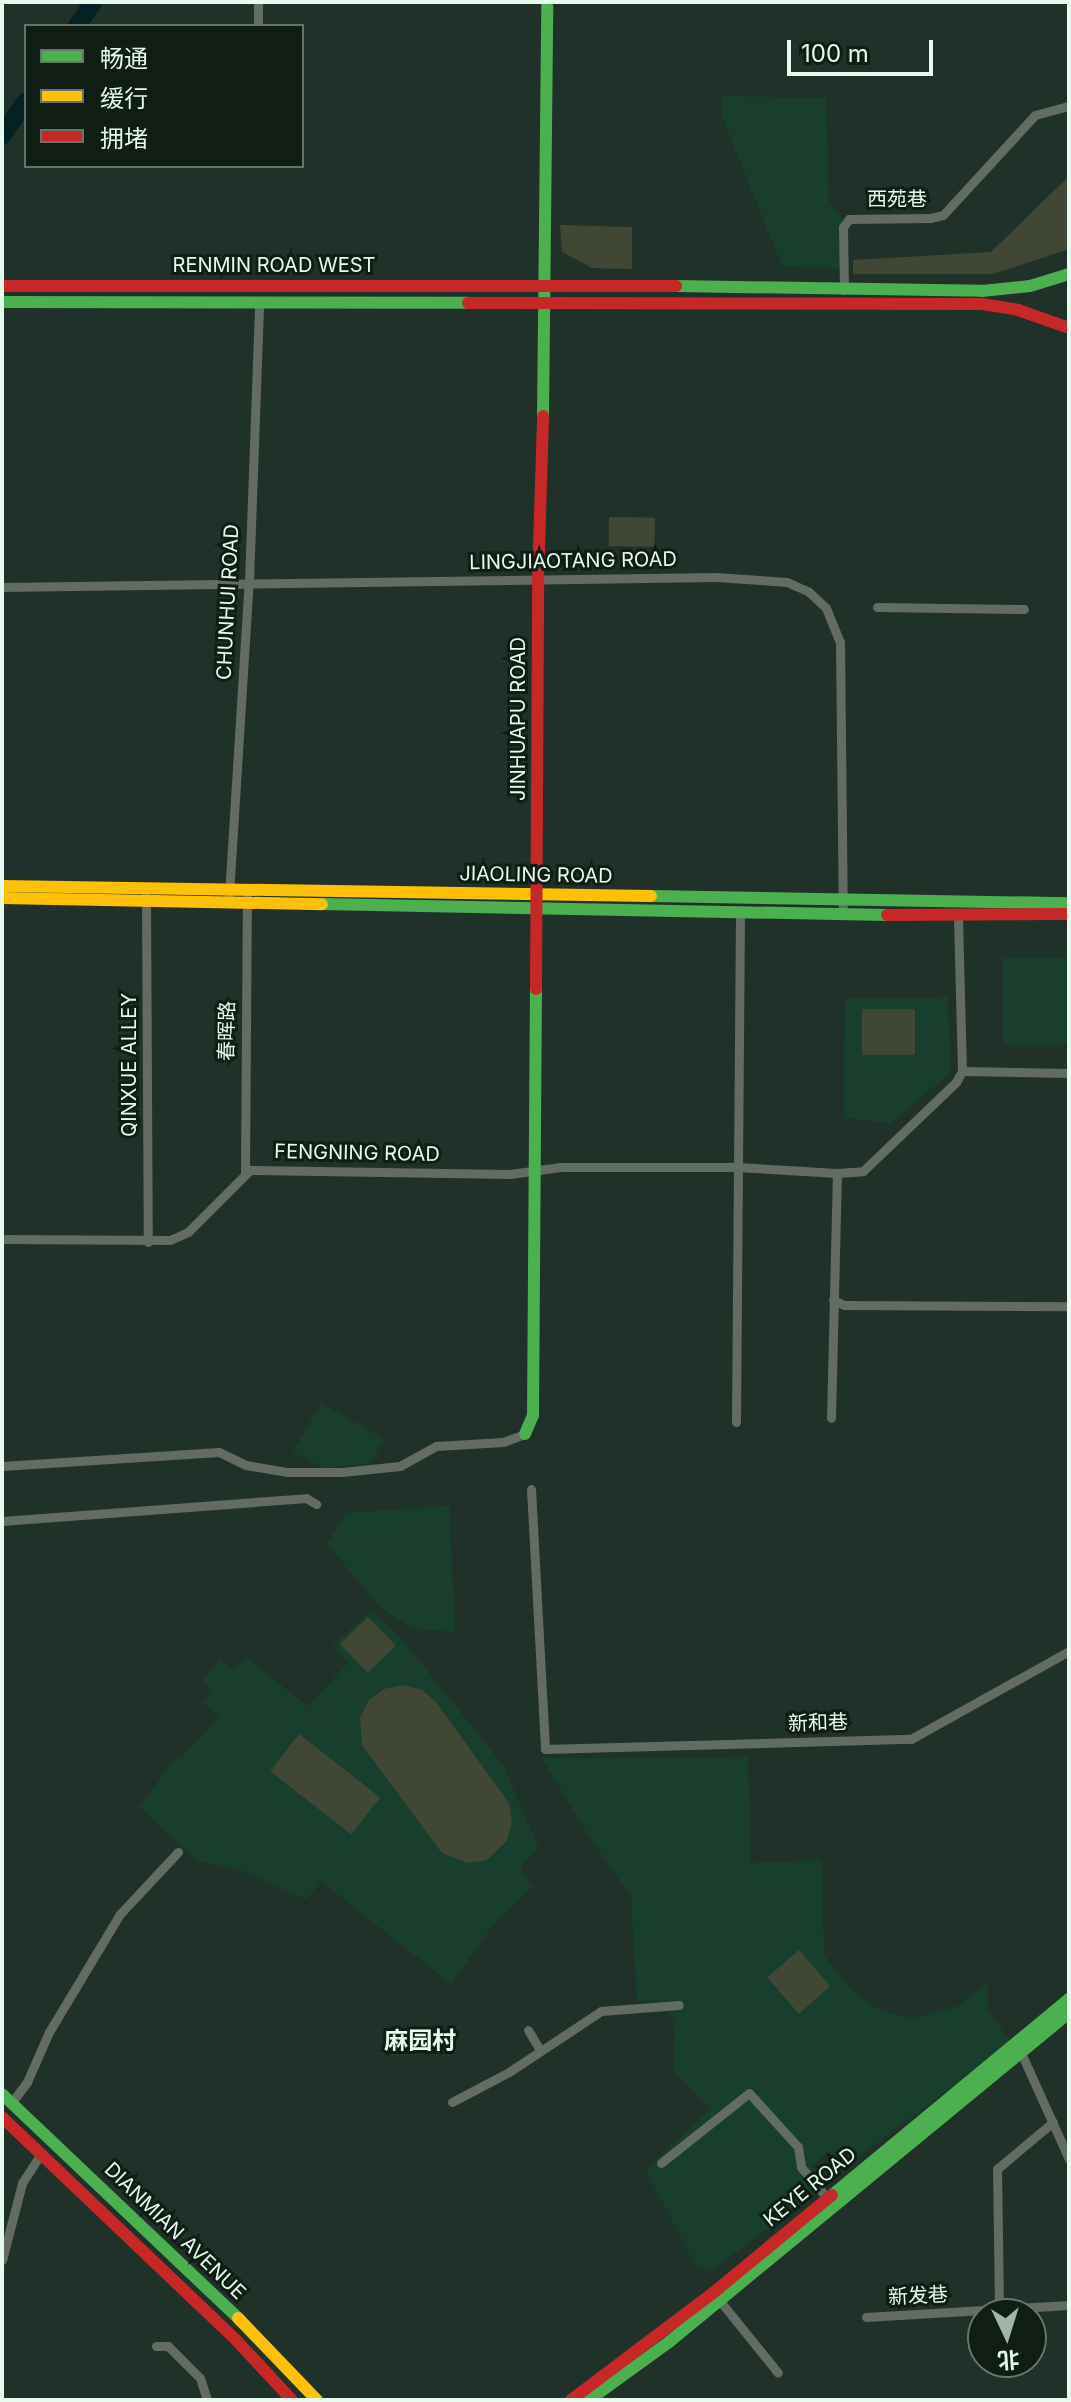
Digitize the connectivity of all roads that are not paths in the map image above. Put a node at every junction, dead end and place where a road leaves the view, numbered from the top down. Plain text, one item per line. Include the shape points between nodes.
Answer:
1 (258, 2) edge
2 (547, 2) edge
3 (258, 24) edge
4 (1069, 106) edge
5 (1069, 274) edge
6 (547, 284) junction
7 (2, 286) edge
8 (844, 290) junction
9 (2, 302) edge
10 (259, 304) junction
11 (546, 304) junction
12 (1069, 328) edge
13 (538, 579) junction
14 (249, 581) junction
15 (2, 587) edge
16 (877, 607) dead end
17 (1024, 609) dead end
18 (2, 886) edge
19 (146, 895) junction
20 (229, 896) junction
21 (247, 896) junction
22 (2, 898) edge
23 (538, 901) junction
24 (1069, 903) edge
25 (844, 907) junction
26 (740, 912) junction
27 (1069, 914) edge
28 (958, 915) junction
29 (962, 1071) junction
30 (1069, 1073) edge
31 (738, 1167) junction
32 (536, 1170) junction
33 (245, 1172) junction
34 (837, 1173) junction
35 (2, 1239) edge
36 (148, 1242) junction
37 (833, 1300) junction
38 (1069, 1306) edge
39 (831, 1418) dead end
40 (736, 1422) dead end
41 (525, 1434) joint
42 (2, 1466) edge
43 (531, 1489) dead end
44 (316, 1504) dead end
45 (2, 1521) edge
46 (1069, 1651) edge
47 (178, 1852) dead end
48 (1069, 1999) edge
49 (679, 2005) dead end
50 (1069, 2013) edge
51 (528, 2030) dead end
52 (540, 2050) junction
53 (1022, 2055) junction
54 (7, 2098) edge
55 (452, 2102) dead end
56 (2, 2117) edge
57 (1053, 2122) junction
58 (41, 2154) junction
59 (1069, 2159) edge
60 (661, 2163) dead end
61 (828, 2199) junction
62 (2, 2260) edge
63 (999, 2298) edge
64 (720, 2301) junction
65 (1069, 2305) edge
66 (1047, 2306) edge
67 (967, 2311) edge
68 (866, 2317) dead end
69 (156, 2346) dead end
70 (778, 2373) dead end
71 (207, 2400) edge
72 (292, 2400) edge
73 (317, 2400) edge
74 (571, 2400) edge
75 (589, 2400) edge

1 - 3 street
2 - 6 street, JINHUAPU ROAD
4 - 8 street, 西苑巷 via 1035,115 943,215 849,219 843,227
5 - 8 street, RENMIN ROAD WEST via 995,291
6 - 7 street, RENMIN ROAD WEST
6 - 8 street, RENMIN ROAD WEST
6 - 11 street, JINHUAPU ROAD
9 - 10 street, RENMIN ROAD WEST
10 - 11 street, RENMIN ROAD WEST
10 - 14 street, CHUNHUI ROAD
11 - 12 street, RENMIN ROAD WEST via 991,305
11 - 13 street, JINHUAPU ROAD
13 - 14 street, LINGJIAOTANG ROAD
13 - 23 street, JINHUAPU ROAD
13 - 25 street, LINGJIAOTANG ROAD via 775,579 809,592 826,608 840,642 842,667
14 - 15 street, LINGJIAOTANG ROAD
14 - 20 street, CHUNHUI ROAD
16 - 17 street
18 - 19 street, JIAOLING ROAD
19 - 20 street, JIAOLING ROAD
19 - 22 street, JIAOLING ROAD
19 - 36 street, QINXUE ALLEY
20 - 21 street, JIAOLING ROAD
21 - 23 street, JIAOLING ROAD
21 - 33 street, 春晖路
23 - 25 street, JIAOLING ROAD
23 - 26 street, JIAOLING ROAD
23 - 32 street, JINHUAPU ROAD
24 - 25 street, JIAOLING ROAD
25 - 26 street, JIAOLING ROAD
25 - 28 street, JIAOLING ROAD
26 - 31 street
27 - 28 street, JIAOLING ROAD
28 - 29 street
29 - 30 street
29 - 34 street, FENGNING ROAD via 863,1171
31 - 32 street, FENGNING ROAD
31 - 34 street, FENGNING ROAD
31 - 40 street
32 - 33 street, FENGNING ROAD
32 - 41 street, JINHUAPU ROAD via 533,1415
33 - 36 street via 188,1232
34 - 37 street
35 - 36 street
37 - 38 street via 844,1305
37 - 39 street
41 - 42 street via 503,1442 436,1446 400,1466 342,1472 287,1472 246,1465 219,1452
43 - 46 street, 新和巷 via 545,1749 911,1739
44 - 45 street via 306,1498
47 - 54 street via 120,1914 49,2032 27,2082
48 - 61 street, KEYE ROAD
49 - 52 street via 601,2011
50 - 53 street, KEYE ROAD
51 - 52 street
52 - 55 street
53 - 57 street
53 - 64 street, KEYE ROAD
54 - 73 street, DIANMIAN AVENUE
56 - 58 street, DIANMIAN AVENUE
57 - 59 street
57 - 63 street via 997,2169
58 - 62 street via 22,2183
58 - 72 street, DIANMIAN AVENUE
60 - 61 street via 749,2093 798,2147 801,2167
61 - 74 street, KEYE ROAD via 661,2335
64 - 70 street
64 - 75 street, KEYE ROAD
65 - 66 street, 新发巷
67 - 68 street, 新发巷
69 - 71 street via 168,2346 200,2378

